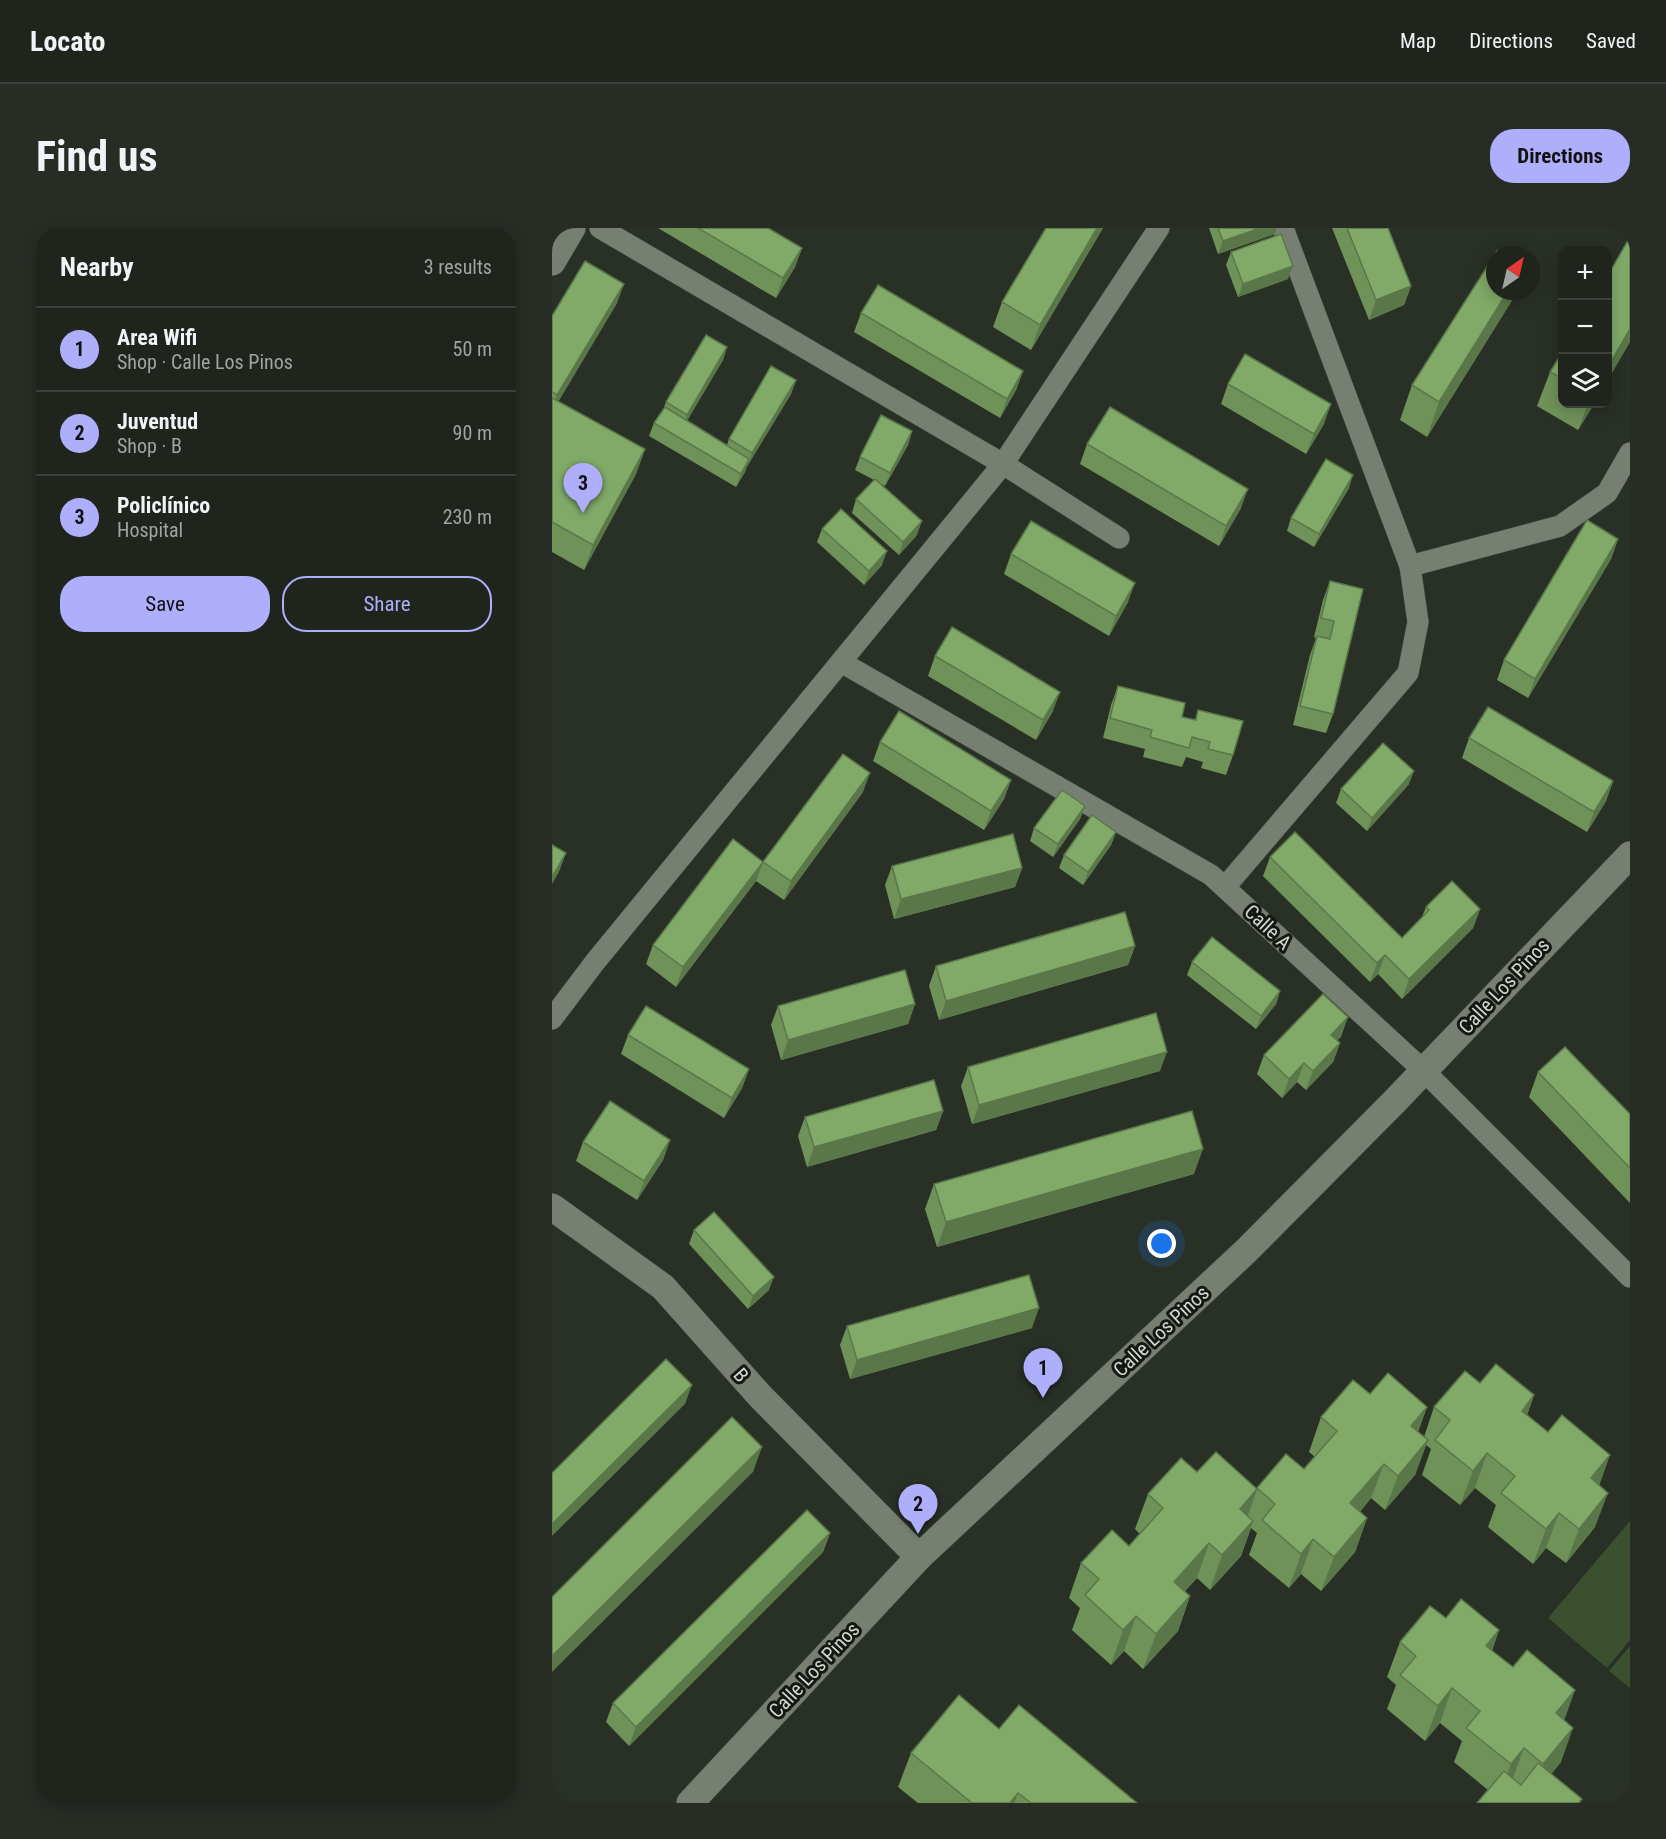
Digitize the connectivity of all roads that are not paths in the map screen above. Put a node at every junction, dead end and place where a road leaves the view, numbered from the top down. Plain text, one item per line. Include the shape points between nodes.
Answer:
1 (572, 228) edge
2 (600, 228) edge
3 (1159, 228) edge
4 (1283, 228) edge
5 (552, 262) edge
6 (1630, 453) edge
7 (1003, 464) junction
8 (1119, 538) dead end
9 (1410, 566) junction
10 (841, 662) junction
11 (1630, 855) edge
12 (1225, 887) junction
13 (552, 1018) edge
14 (1424, 1071) junction
15 (552, 1207) edge
16 (1630, 1276) edge
17 (919, 1557) junction
18 (690, 1803) edge

1 - 5 street
2 - 7 street
3 - 7 street
4 - 9 street
6 - 9 street via 1607,494 1560,526
7 - 8 street
7 - 10 street
9 - 12 street via 1418,622 1408,674
10 - 12 street, Calle A via 1211,875
10 - 13 street
11 - 14 street, Calle Los Pinos
12 - 14 street, Calle A
14 - 16 street, Calle A
14 - 17 street, Calle Los Pinos via 1246,1251
15 - 17 street, B via 663,1287 760,1396
17 - 18 street, Calle Los Pinos

